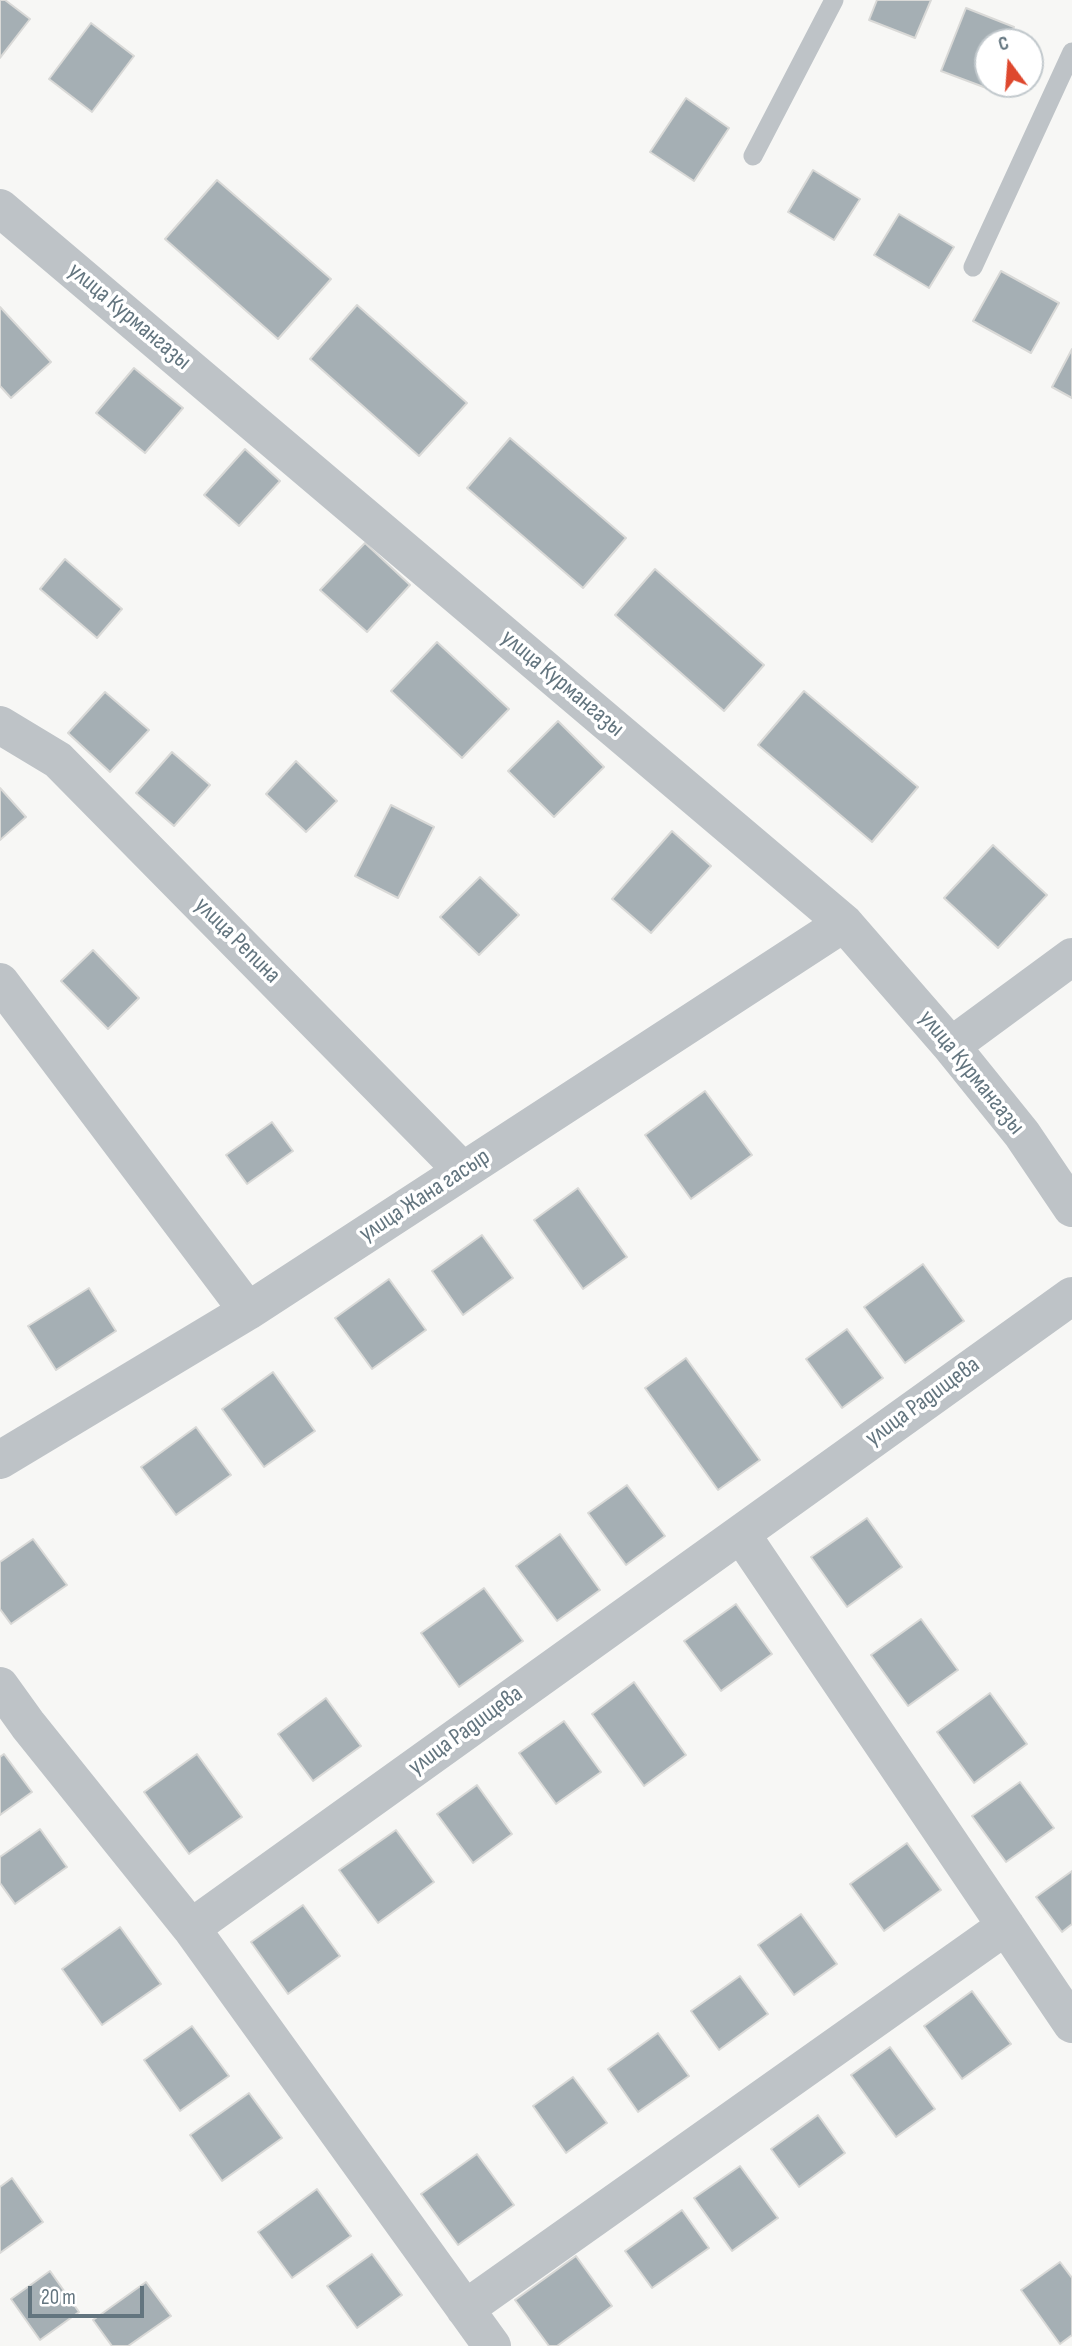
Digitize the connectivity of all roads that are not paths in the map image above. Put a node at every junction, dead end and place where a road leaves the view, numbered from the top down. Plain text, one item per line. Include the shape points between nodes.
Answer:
1 (834, 0) edge
2 (1072, 52) edge
3 (753, 156) dead end
4 (0, 208) edge
5 (973, 267) dead end
6 (0, 725) edge
7 (844, 923) junction
8 (1072, 957) edge
9 (0, 982) edge
10 (951, 1046) junction
11 (463, 1171) junction
12 (1072, 1208) edge
13 (1072, 1296) edge
14 (248, 1311) junction
15 (0, 1460) edge
16 (741, 1534) junction
17 (0, 1686) edge
18 (1006, 1926) junction
19 (191, 1928) junction
20 (1072, 2024) edge
21 (465, 2309) junction
22 (492, 2346) edge

1 - 3 lane
2 - 5 lane
4 - 7 street, улица Курмангазы
6 - 11 street, улица Репина via 58,760
7 - 10 street, улица Курмангазы
7 - 11 street, улица Жана гасыр
8 - 10 street
9 - 14 street
10 - 12 street, улица Курмангазы via 1022,1134
11 - 14 street, улица Жана гасыр
13 - 16 street, улица Радищева
14 - 15 street, улица Жана гасыр
16 - 18 street
16 - 19 street, улица Радищева
17 - 19 street
18 - 20 street
18 - 21 street
19 - 21 street
21 - 22 street

